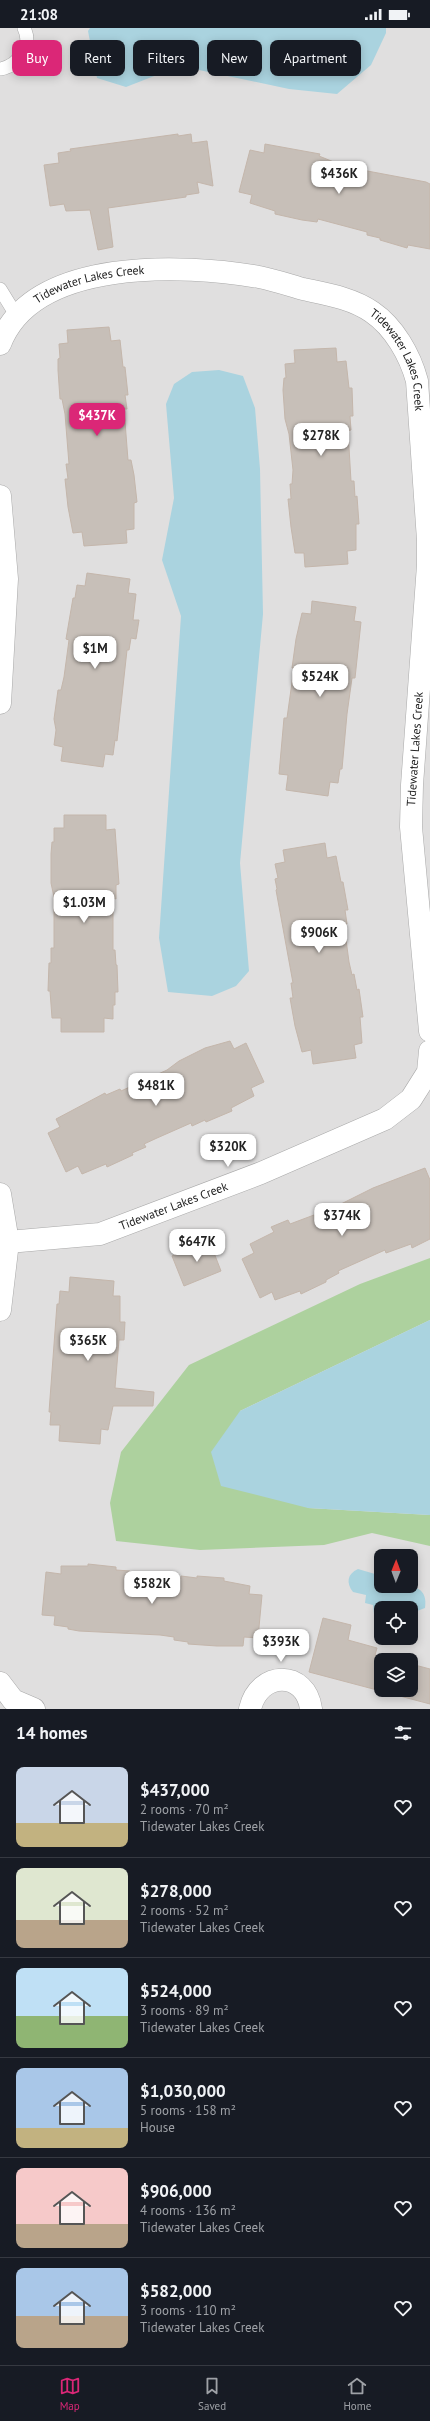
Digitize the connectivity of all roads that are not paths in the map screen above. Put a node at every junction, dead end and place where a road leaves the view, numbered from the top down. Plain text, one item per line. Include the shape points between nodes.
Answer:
1 (24, 28) edge
2 (0, 69) edge
3 (0, 289) edge
4 (16, 315) junction
5 (0, 344) edge
6 (0, 496) edge
7 (0, 703) edge
8 (430, 1030) edge
9 (430, 1051) edge
10 (0, 1194) edge
11 (8, 1242) junction
12 (0, 1310) edge
13 (0, 1683) edge
14 (34, 1709) edge
15 (250, 1709) edge
16 (311, 1709) edge

1 - 2 lane via 26,41 22,55 12,66
3 - 4 lane
4 - 5 street, Tidewater Lakes Creek via 6,328
4 - 8 street, Tidewater Lakes Creek via 48,292 80,280 135,270 181,269 260,277 349,300 371,311 390,326 413,366 417,381 428,565 411,828
6 - 7 street via 7,579
9 - 11 street, Tidewater Lakes Creek via 428,1072 411,1099 385,1120 261,1173 100,1234
10 - 11 street
11 - 12 street
13 - 14 street via 13,1700
15 - 16 street via 253,1696 259,1688 279,1680 297,1685 305,1692

